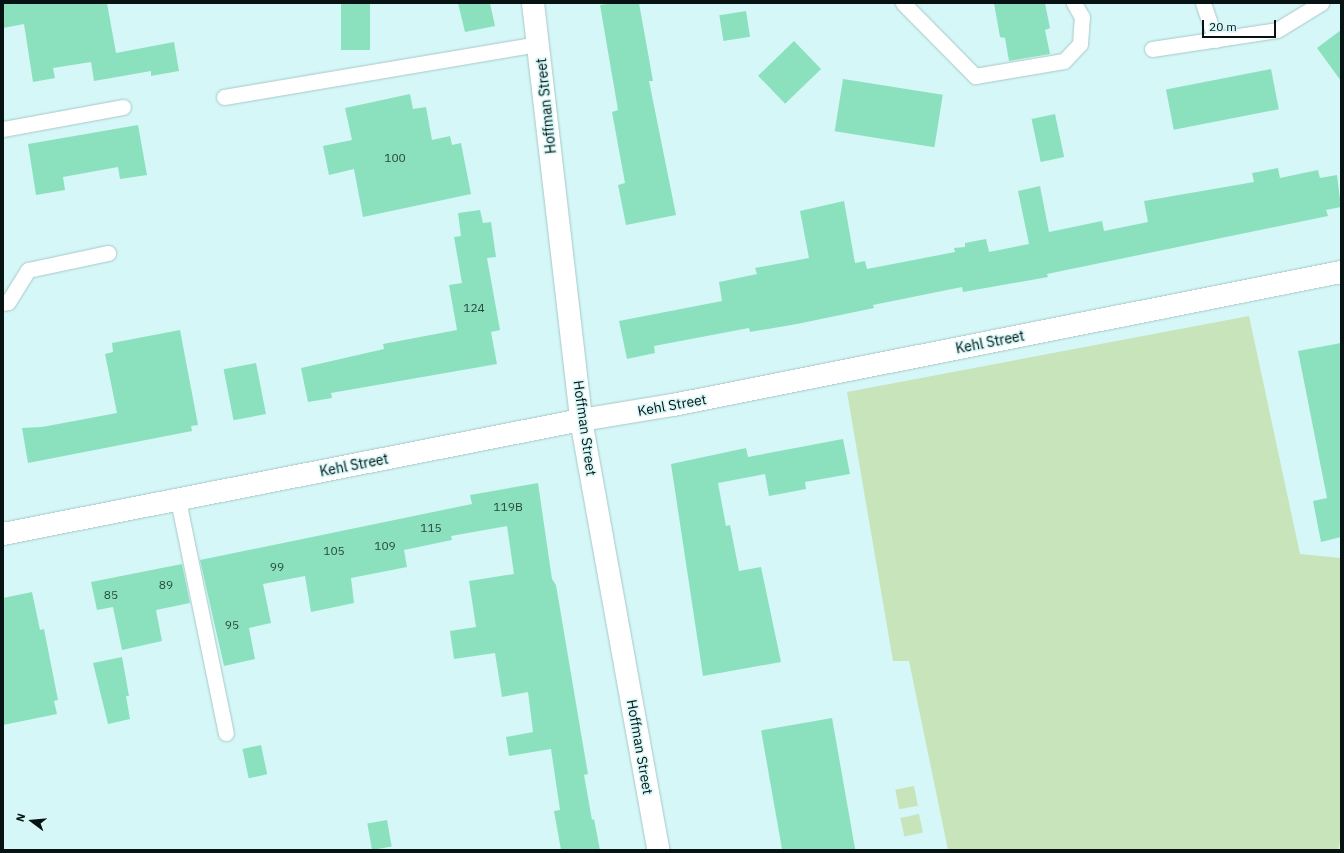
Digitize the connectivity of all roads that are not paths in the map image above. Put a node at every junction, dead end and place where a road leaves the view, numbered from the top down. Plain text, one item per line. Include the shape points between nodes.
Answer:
1 (533, 3) edge
2 (903, 3) edge
3 (1074, 3) edge
4 (1203, 3) edge
5 (1321, 3) edge
6 (1216, 40) junction
7 (539, 44) junction
8 (1152, 50) dead end
9 (224, 97) dead end
10 (124, 107) dead end
11 (3, 129) edge
12 (108, 253) dead end
13 (1341, 272) edge
14 (3, 303) edge
15 (582, 420) junction
16 (178, 500) junction
17 (3, 534) edge
18 (226, 733) dead end
19 (658, 850) edge

1 - 7 street, Hoffman Street
2 - 3 lane via 975,76 1064,61 1080,44 1082,17
4 - 6 lane
5 - 6 lane via 1277,30
6 - 8 lane
7 - 9 lane
7 - 15 street, Hoffman Street
10 - 11 lane
12 - 14 lane via 28,270 8,302
13 - 15 street, Kehl Street via 673,405
15 - 16 street, Kehl Street
15 - 19 street, Hoffman Street
16 - 17 street, Kehl Street
16 - 18 lane

